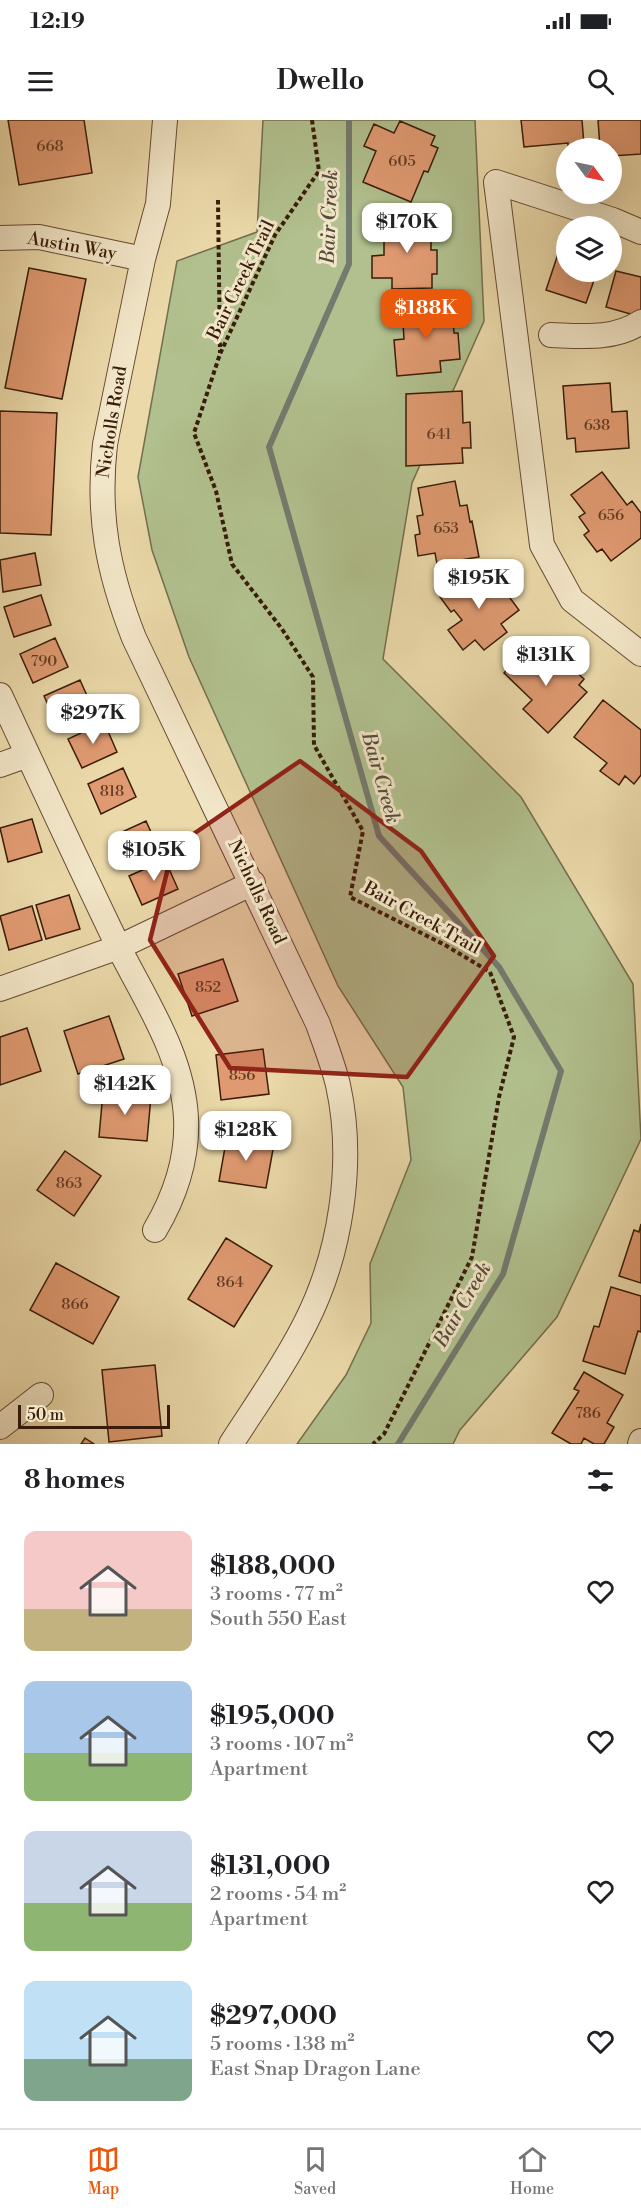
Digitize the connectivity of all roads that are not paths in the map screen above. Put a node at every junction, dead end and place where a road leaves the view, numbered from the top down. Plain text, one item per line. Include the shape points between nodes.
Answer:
1 (165, 120) edge
2 (641, 232) edge
3 (0, 238) edge
4 (143, 259) junction
5 (641, 322) edge
6 (551, 335) dead end
7 (641, 654) edge
8 (0, 695) edge
9 (28, 755) junction
10 (0, 765) edge
11 (254, 883) junction
12 (119, 947) junction
13 (0, 988) edge
14 (155, 1230) dead end
15 (41, 1395) dead end
16 (0, 1427) edge
17 (231, 1444) edge

1 - 4 street, Nicholls Road via 158,204
2 - 7 street via 496,182 542,545 572,600
3 - 4 street, Austin Way via 39,237
4 - 11 street, Nicholls Road via 105,444 103,527 114,582 135,638
5 - 6 street via 620,333
8 - 9 street
9 - 10 street
9 - 12 street
11 - 12 street
11 - 17 street, Nicholls Road via 328,1054 343,1116 344,1169 337,1230 319,1293 291,1351
12 - 13 street
12 - 14 street via 161,1031 183,1094 186,1119 181,1170 169,1206
15 - 16 street

